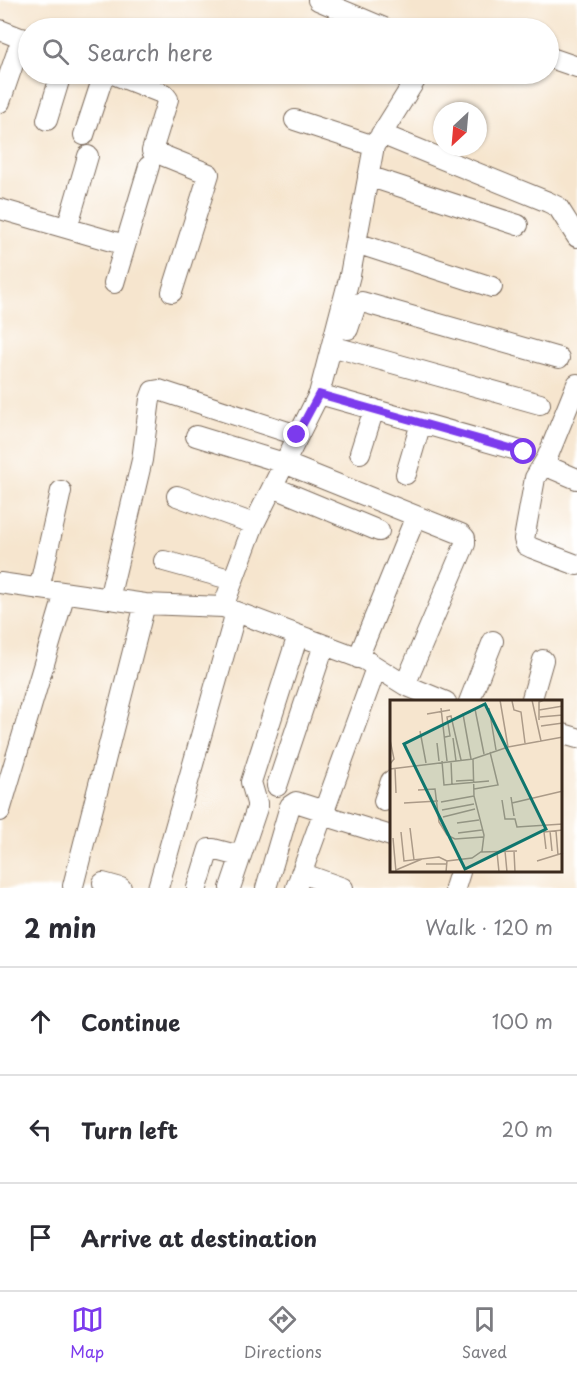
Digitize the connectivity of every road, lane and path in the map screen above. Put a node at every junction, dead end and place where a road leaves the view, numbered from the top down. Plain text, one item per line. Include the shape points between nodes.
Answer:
1 (318, 0) edge
2 (346, 6) edge
3 (367, 18) edge
4 (0, 30) edge
5 (18, 37) edge
6 (18, 57) edge
7 (559, 61) edge
8 (577, 67) edge
9 (58, 84) edge
10 (101, 84) edge
11 (138, 84) edge
12 (413, 84) edge
13 (0, 102) edge
14 (47, 120) dead end
15 (295, 120) dead end
16 (84, 135) dead end
17 (377, 140) junction
18 (88, 156) dead end
19 (149, 166) dead end
20 (368, 176) junction
21 (0, 209) edge
22 (518, 225) dead end
23 (66, 228) junction
24 (577, 237) edge
25 (356, 243) junction
26 (125, 245) junction
27 (114, 283) dead end
28 (492, 287) dead end
29 (172, 292) dead end
30 (342, 350) junction
31 (559, 358) dead end
32 (577, 384) edge
33 (324, 395) junction
34 (540, 404) dead end
35 (374, 409) junction
36 (421, 423) junction
37 (297, 435) junction
38 (196, 436) dead end
39 (524, 452) dead end
40 (360, 453) dead end
41 (284, 463) junction
42 (544, 465) junction
43 (406, 474) dead end
44 (577, 478) edge
45 (273, 487) junction
46 (61, 491) dead end
47 (177, 496) dead end
48 (416, 516) junction
49 (254, 524) junction
50 (378, 531) dead end
51 (164, 561) dead end
52 (577, 566) edge
53 (233, 580) junction
54 (0, 583) edge
55 (39, 589) junction
56 (65, 593) junction
57 (109, 599) junction
58 (145, 604) junction
59 (230, 610) junction
60 (298, 635) junction
61 (493, 641) dead end
62 (324, 645) junction
63 (358, 657) junction
64 (543, 660) dead end
65 (375, 668) junction
66 (415, 694) edge
67 (438, 700) edge
68 (471, 700) edge
69 (532, 700) edge
70 (390, 784) edge
71 (277, 786) dead end
72 (384, 801) dead end
73 (0, 811) edge
74 (323, 813) junction
75 (390, 836) edge
76 (240, 856) junction
77 (460, 873) edge
78 (299, 881) edge
79 (73, 886) dead end
80 (158, 888) edge
81 (196, 888) edge
82 (230, 888) edge
83 (266, 888) edge
84 (343, 888) edge
85 (455, 888) edge

1 - 2 street
2 - 3 street
4 - 5 street
6 - 13 street
7 - 8 street
9 - 14 street
10 - 16 street
11 - 29 street via 168,99 152,151 208,174
12 - 17 street
15 - 17 street
17 - 20 street
17 - 24 street via 548,202 558,207
18 - 23 street
19 - 26 street
20 - 22 street
20 - 25 street
21 - 23 street
23 - 26 street
25 - 28 street
25 - 33 street
26 - 27 street
30 - 31 street via 356,305 362,302
30 - 33 street
30 - 34 street
32 - 42 street
33 - 35 street
33 - 37 street
35 - 36 street
35 - 40 street
36 - 39 street
36 - 43 street
37 - 41 street
37 - 57 street via 153,391 142,460
38 - 41 street
41 - 45 street
41 - 48 street
42 - 44 street
42 - 52 street via 535,478 524,539 526,545
45 - 49 street
45 - 50 street
46 - 55 street
47 - 49 street
48 - 63 street
48 - 66 street via 461,534 465,544
49 - 53 street
51 - 53 street
53 - 59 street
54 - 55 street
55 - 56 street
56 - 57 street
56 - 73 street
57 - 58 street
58 - 59 street
58 - 79 street
59 - 60 street
59 - 80 street
60 - 62 street
60 - 76 street via 250,782 257,808
61 - 68 street
62 - 63 street
62 - 71 street
63 - 65 street
64 - 69 street
65 - 66 street
65 - 74 street
66 - 67 street
70 - 72 street
74 - 75 street
74 - 78 street
74 - 83 street via 296,802 290,806
76 - 81 street via 209,849
76 - 82 street
77 - 85 street
78 - 84 street

